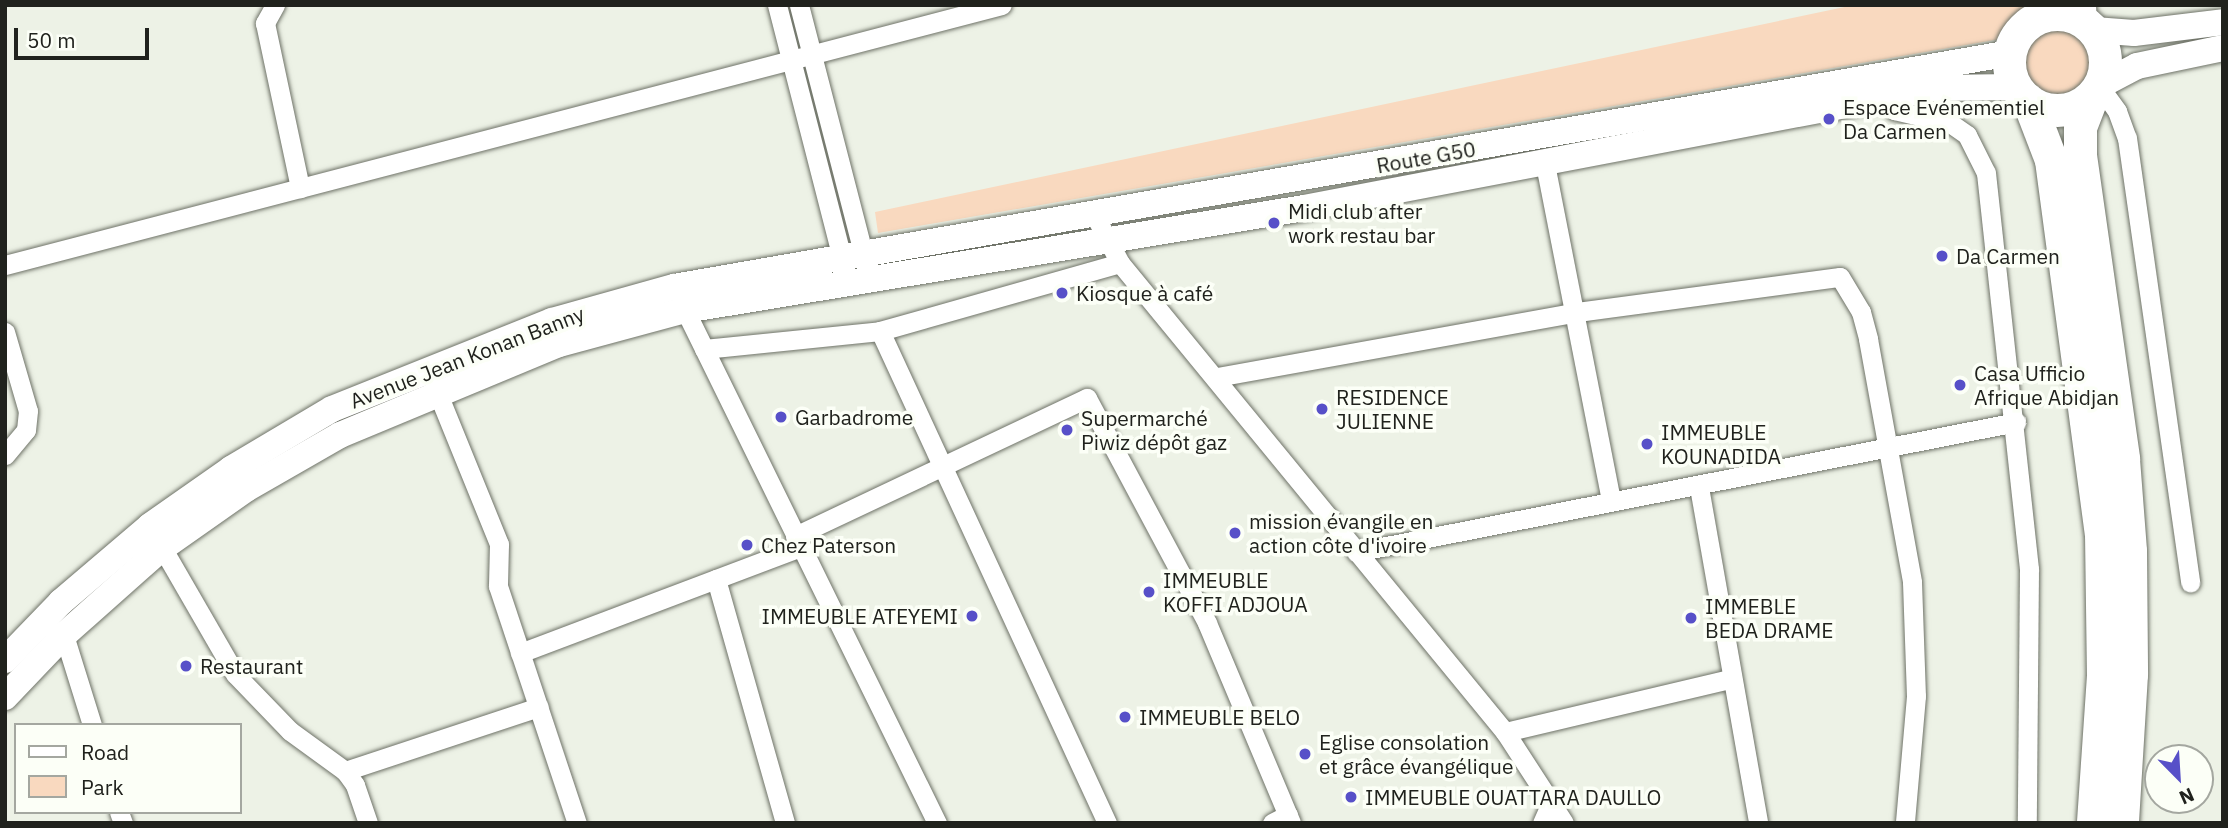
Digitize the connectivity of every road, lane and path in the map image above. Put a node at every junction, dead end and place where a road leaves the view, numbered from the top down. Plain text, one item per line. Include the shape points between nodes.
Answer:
1 (275, 5) edge
2 (777, 5) edge
3 (799, 5) edge
4 (1002, 5) edge
5 (2079, 16) edge
6 (2223, 22) edge
7 (2012, 31) edge
8 (2223, 48) edge
9 (811, 53) junction
10 (791, 60) junction
11 (2096, 91) junction
12 (2022, 94) junction
13 (1887, 96) junction
14 (1545, 164) junction
15 (300, 188) junction
16 (1094, 214) junction
17 (1106, 241) junction
18 (852, 255) junction
19 (1120, 263) junction
20 (5, 265) edge
21 (858, 282) junction
22 (685, 310) junction
23 (1577, 312) junction
24 (880, 331) junction
25 (5, 332) edge
26 (704, 349) junction
27 (1217, 377) junction
28 (432, 379) junction
29 (2016, 422) junction
30 (1885, 446) junction
31 (5, 455) edge
32 (939, 465) junction
33 (1699, 487) junction
34 (1611, 501) junction
35 (156, 537) junction
36 (798, 542) junction
37 (1356, 552) junction
38 (716, 579) junction
39 (2190, 583) dead end
40 (64, 635) junction
41 (520, 653) junction
42 (5, 660) edge
43 (1730, 679) junction
44 (5, 697) edge
45 (539, 706) junction
46 (91, 723) edge
47 (1505, 732) junction
48 (345, 771) junction
49 (1551, 803) junction
50 (1283, 820) edge
51 (368, 823) edge
52 (577, 823) edge
53 (785, 823) edge
54 (937, 823) edge
55 (1107, 823) edge
56 (1542, 823) edge
57 (1564, 823) edge
58 (1758, 823) edge
59 (1905, 823) edge
60 (2027, 823) edge
61 (2093, 823) edge
62 (2122, 823) edge

1 - 15 street via 265,23
2 - 10 street
3 - 9 street
4 - 9 street
5 - 6 street via 2144,32
5 - 7 highway via 2049,14
5 - 11 highway via 2106,59
7 - 12 highway
7 - 16 street, Route G50
8 - 11 street via 2137,66
9 - 10 street
9 - 18 street
10 - 15 street
10 - 18 street
11 - 12 highway via 2061,110
11 - 39 street via 2117,111 2127,138
11 - 62 highway via 2080,127 2080,155 2123,459 2130,551 2131,674
12 - 13 street, Route G50 via 1970,85
12 - 61 highway via 2051,160 2101,533 2103,675
13 - 14 street, Route G50
13 - 29 street via 1895,110 1950,123 1967,135 1978,152 1986,173
14 - 17 street, Route G50
14 - 23 street
15 - 20 street
16 - 17 street
16 - 18 street, Route G50
17 - 19 street
17 - 21 street, Route G50
18 - 21 street
18 - 28 street, Avenue Jean Konan Banny via 674,287 552,321
19 - 24 street
19 - 27 street
21 - 22 street, Avenue Jean Konan Banny
22 - 26 street
22 - 28 street, Avenue Jean Konan Banny
23 - 27 street
23 - 30 street via 1840,276 1861,312
23 - 34 street
24 - 26 street
24 - 32 street
25 - 31 street via 28,411 26,430
26 - 36 street
27 - 37 street
28 - 35 street, Avenue Jean Konan Banny via 332,409 231,468
28 - 41 street via 499,544 498,586
29 - 30 street
29 - 60 street via 2029,569
30 - 33 street
30 - 59 street via 1917,625
32 - 36 street
32 - 50 street via 1087,398 1207,622
32 - 55 street via 1016,619
33 - 34 street
33 - 43 street
34 - 37 street
35 - 40 street, Avenue Jean Konan Banny
35 - 42 street, Avenue Jean Konan Banny via 61,602
35 - 48 street via 209,637 235,674 290,731
36 - 38 street
36 - 54 street
37 - 47 street
38 - 41 street
38 - 53 street
40 - 44 street, Avenue Jean Konan Banny
40 - 46 street
41 - 45 street
43 - 47 street
43 - 58 street
45 - 48 street
45 - 52 street
47 - 49 street
48 - 51 street
49 - 56 street
49 - 57 street

